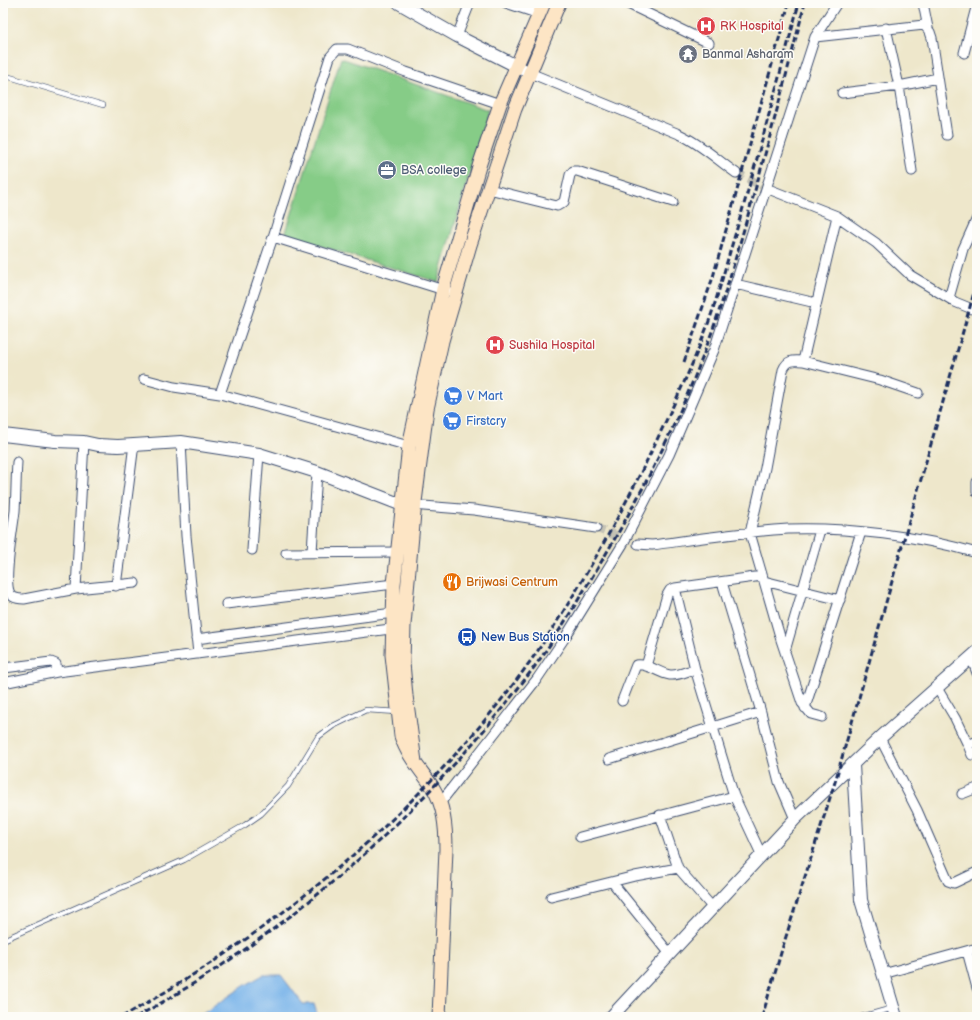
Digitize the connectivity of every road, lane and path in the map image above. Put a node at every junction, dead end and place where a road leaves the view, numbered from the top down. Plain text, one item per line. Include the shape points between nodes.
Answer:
1 (399, 3) edge
2 (470, 3) edge
3 (506, 3) edge
4 (559, 3) edge
5 (626, 3) edge
6 (837, 3) edge
7 (923, 3) edge
8 (977, 5) edge
9 (541, 9) edge
10 (886, 28) junction
11 (928, 28) junction
12 (457, 36) junction
13 (816, 37) junction
14 (709, 43) dead end
15 (964, 53) dead end
16 (515, 66) junction
17 (530, 73) junction
18 (3, 75) edge
19 (938, 78) junction
20 (899, 86) junction
21 (842, 93) dead end
22 (500, 104) junction
23 (103, 105) dead end
24 (947, 134) dead end
25 (912, 171) dead end
26 (736, 173) tunnel mouth
27 (489, 189) junction
28 (771, 190) tunnel mouth
29 (673, 202) dead end
30 (837, 216) junction
31 (977, 218) edge
32 (273, 237) junction
33 (735, 284) junction
34 (442, 290) junction
35 (456, 294) junction
36 (949, 298) junction
37 (816, 303) junction
38 (977, 311) edge
39 (803, 361) junction
40 (144, 378) dead end
41 (918, 393) dead end
42 (220, 394) junction
43 (3, 434) edge
44 (84, 442) junction
45 (181, 442) junction
46 (134, 444) junction
47 (409, 446) junction
48 (259, 454) junction
49 (17, 462) dead end
50 (317, 472) junction
51 (977, 482) edge
52 (977, 492) edge
53 (402, 505) junction
54 (415, 505) junction
55 (596, 528) tunnel mouth
56 (820, 530) junction
57 (862, 532) junction
58 (750, 533) junction
59 (638, 544) tunnel mouth
60 (252, 550) dead end
61 (312, 552) junction
62 (398, 552) junction
63 (286, 553) dead end
64 (977, 553) edge
65 (6, 555) edge
66 (763, 578) junction
67 (5, 580) edge
68 (722, 582) junction
69 (135, 583) dead end
70 (394, 584) junction
71 (116, 586) junction
72 (676, 588) junction
73 (76, 589) junction
74 (803, 591) junction
75 (840, 600) junction
76 (226, 604) dead end
77 (393, 613) junction
78 (398, 628) junction
79 (196, 640) junction
80 (785, 652) junction
81 (198, 654) junction
82 (974, 655) edge
83 (646, 666) junction
84 (4, 668) dead end
85 (695, 669) junction
86 (56, 672) junction
87 (977, 673) edge
88 (3, 683) edge
89 (936, 688) junction
90 (622, 701) dead end
91 (805, 708) junction
92 (398, 712) junction
93 (760, 712) junction
94 (822, 717) dead end
95 (712, 726) junction
96 (880, 738) junction
97 (977, 741) edge
98 (968, 745) junction
99 (972, 755) dead end
100 (609, 759) dead end
101 (415, 764) junction
102 (853, 765) junction
103 (977, 788) edge
104 (962, 794) dead end
105 (734, 796) junction
106 (440, 803) junction
107 (660, 815) junction
108 (795, 819) junction
109 (580, 837) dead end
110 (762, 856) junction
111 (678, 868) junction
112 (977, 872) edge
113 (612, 882) junction
114 (551, 897) dead end
115 (713, 908) junction
116 (3, 940) edge
117 (977, 948) edge
118 (967, 951) junction
119 (670, 954) junction
120 (883, 974) junction
121 (977, 988) edge
122 (894, 1012) edge
123 (436, 1017) edge
124 (439, 1017) edge
125 (611, 1017) edge
126 (861, 1017) edge

1 - 12 street
2 - 12 street
3 - 9 street
4 - 17 main road
5 - 14 street
6 - 13 street
7 - 11 street
8 - 15 street
9 - 16 main road
10 - 11 street via 918,24
10 - 13 street
10 - 20 street
11 - 19 street
12 - 16 street
13 - 33 street
16 - 17 street
16 - 22 main road
17 - 26 street via 684,136 701,145
17 - 27 main road via 515,109
18 - 23 lane
19 - 20 street
19 - 24 street
20 - 21 street
20 - 25 street
22 - 32 street via 348,49 337,49 330,57
22 - 34 main road
27 - 29 street via 556,206 564,202 570,175 572,171 577,171
27 - 35 main road
28 - 30 street
30 - 36 street via 876,243 910,275
30 - 37 street
31 - 36 street via 963,249
32 - 34 street
32 - 42 street
33 - 37 street
33 - 106 street via 714,350 669,456 605,576 537,679
34 - 35 street
34 - 47 main road
35 - 54 main road via 442,341 427,409
36 - 38 street
37 - 39 street
39 - 41 street via 880,380
39 - 58 street via 788,362 783,370
40 - 42 street via 174,387
42 - 47 street
43 - 44 street
44 - 46 street via 112,446
44 - 73 street
45 - 46 street
45 - 48 street
45 - 79 street via 186,536
46 - 71 street
47 - 53 main road
48 - 50 street
48 - 60 street
49 - 65 street via 15,511
50 - 53 street
50 - 61 street
51 - 52 street
53 - 54 street
53 - 62 main road
54 - 55 street via 474,510
54 - 78 main road
56 - 57 street
56 - 58 street via 789,529
56 - 74 street
57 - 64 street via 899,536
57 - 75 street
58 - 59 street via 652,545
58 - 66 street
61 - 62 street
61 - 63 street
62 - 70 main road
65 - 67 street
66 - 68 street
66 - 74 street
66 - 80 street
67 - 73 street via 9,592 16,599
68 - 72 street
68 - 93 street
69 - 71 street
70 - 76 street
70 - 77 main road
71 - 73 street
72 - 83 street via 670,590 667,595
72 - 85 street
74 - 75 street
74 - 80 street
75 - 91 street
77 - 78 main road
77 - 79 street
78 - 81 street
78 - 92 main road via 392,655
78 - 101 main road
79 - 81 street
80 - 91 street
81 - 86 street
82 - 87 street
82 - 89 street
83 - 85 street via 670,675
83 - 90 street via 636,665
84 - 86 street via 51,662 56,664
85 - 95 street
86 - 88 street
89 - 96 street
89 - 98 street
91 - 94 street via 811,714
92 - 101 main road via 404,746
92 - 116 lane via 366,710 333,726 318,737 288,786 261,814 245,825 184,860
93 - 95 street
93 - 108 street via 779,782
95 - 100 street
95 - 105 street
96 - 102 street
96 - 112 street via 917,810 948,881 954,884
97 - 98 street
98 - 99 street
101 - 106 main road
102 - 108 street
102 - 120 street via 861,900
103 - 104 street
105 - 107 street
105 - 110 street
106 - 124 main road via 446,826 446,849
107 - 109 street
107 - 111 street
108 - 110 street
110 - 115 street
111 - 113 street
111 - 115 street
113 - 114 street
113 - 119 street
115 - 119 street
117 - 118 street
118 - 120 street
118 - 121 street
119 - 125 street
120 - 122 street
122 - 126 lane
123 - 124 street

